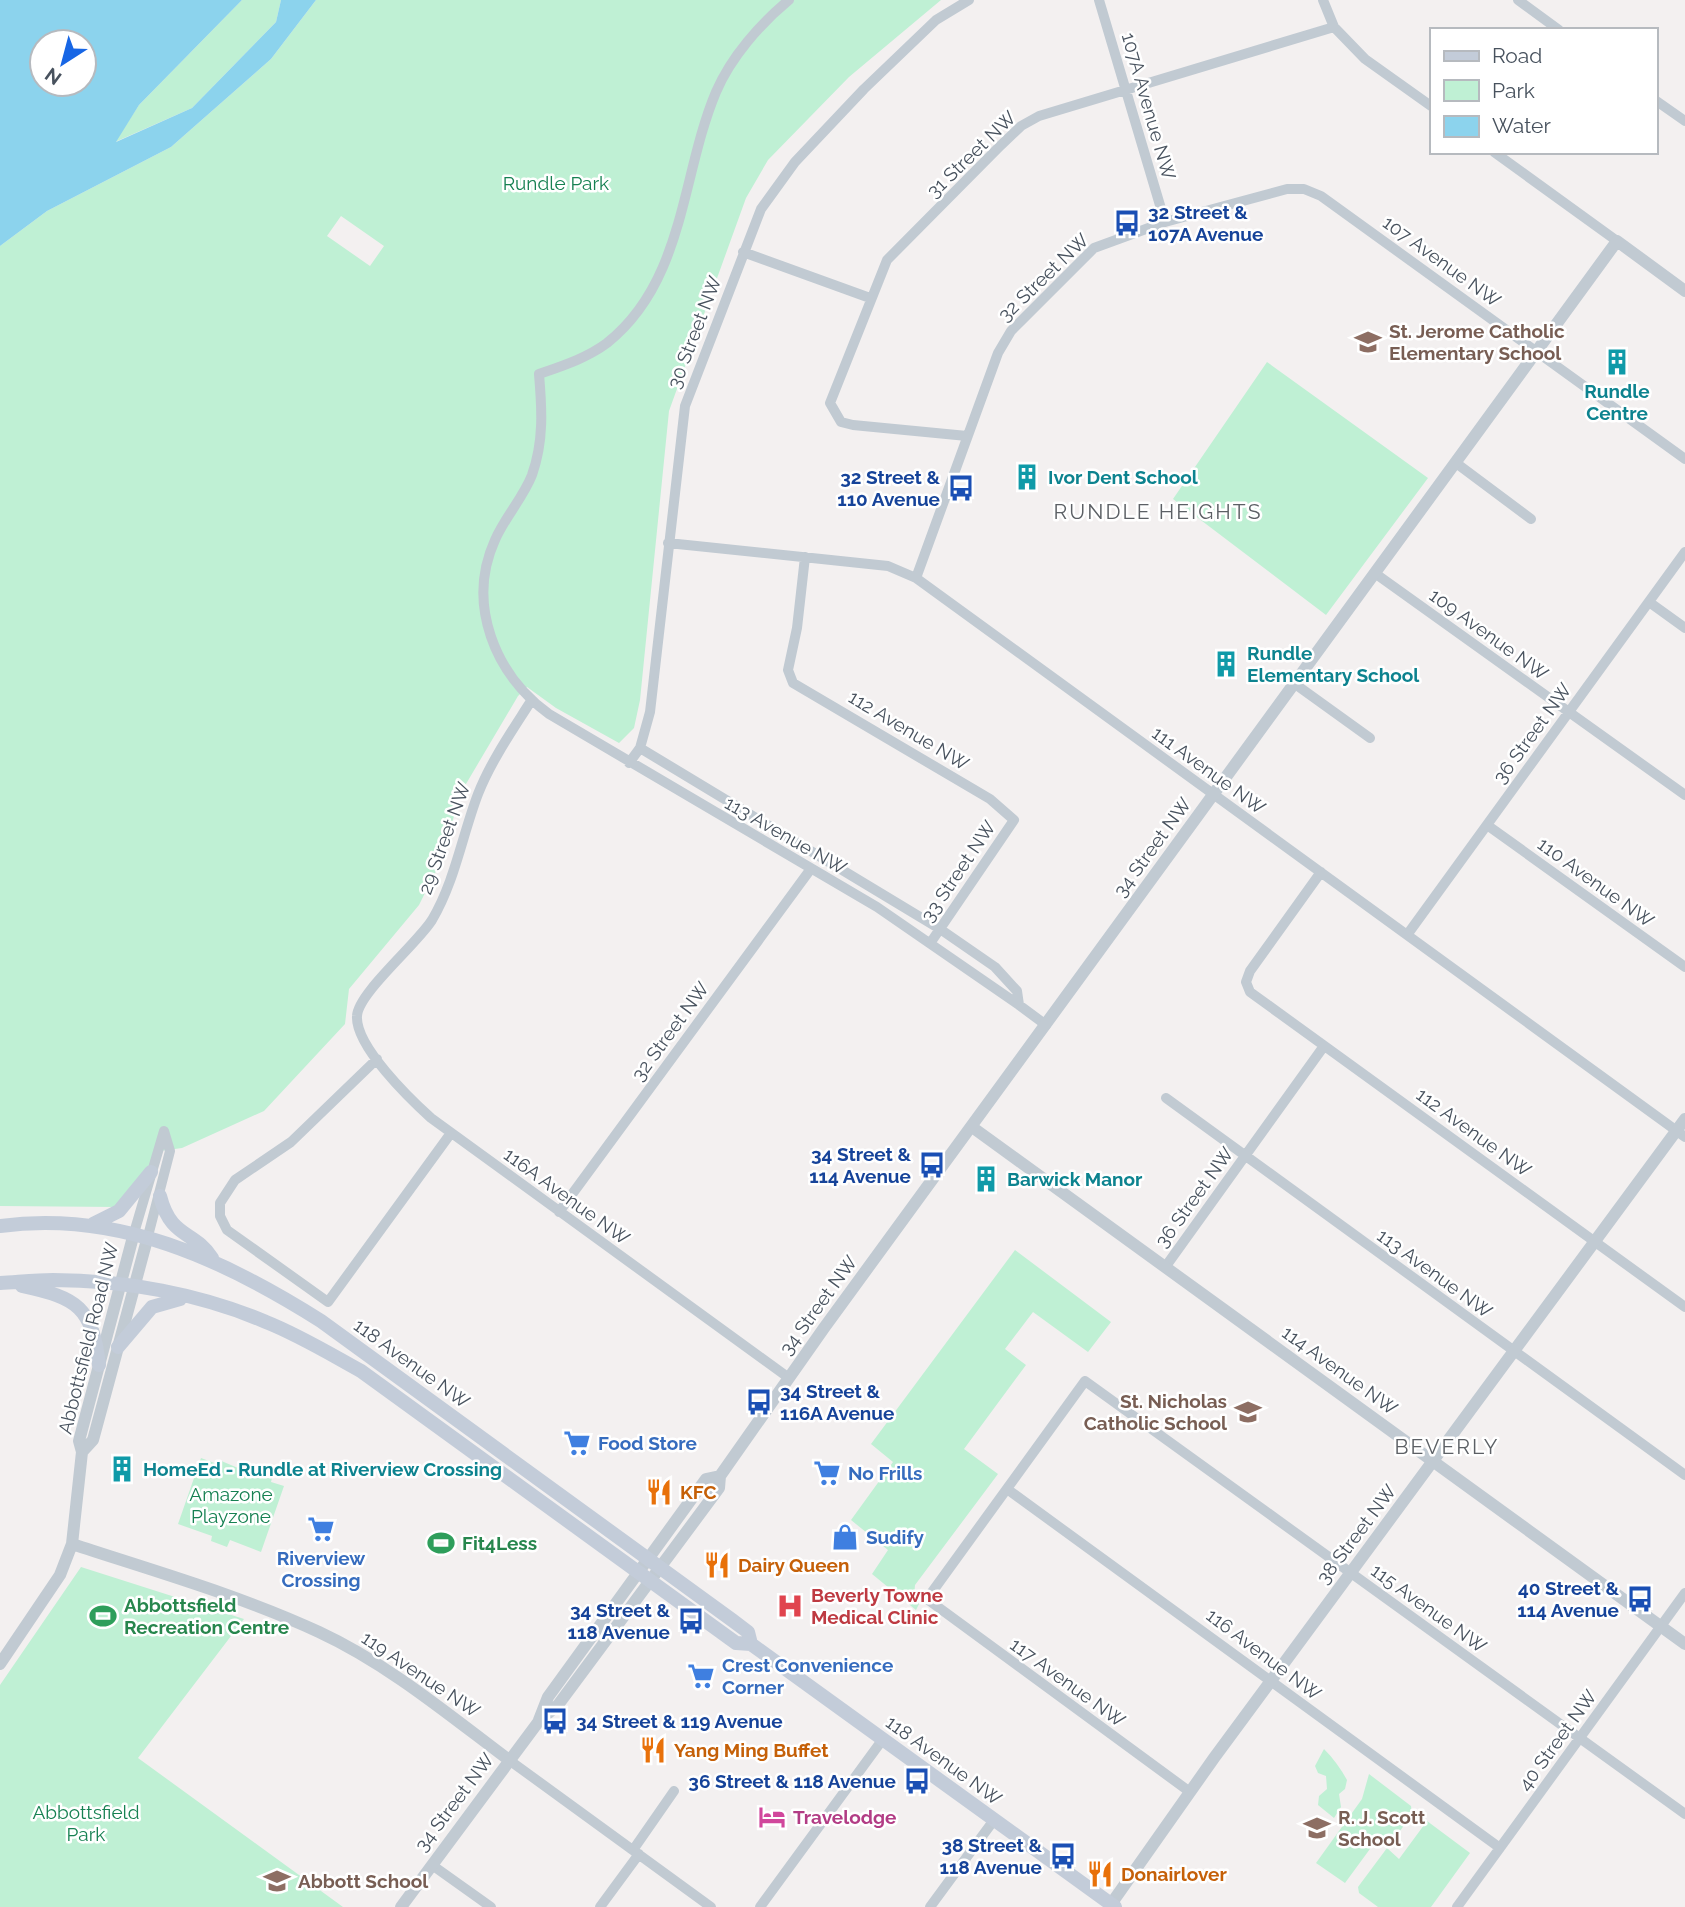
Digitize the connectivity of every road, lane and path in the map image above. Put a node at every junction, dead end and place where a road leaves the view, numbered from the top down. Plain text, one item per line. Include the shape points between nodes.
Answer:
1 (789, 0) edge
2 (969, 0) edge
3 (1100, 0) edge
4 (1323, 0) edge
5 (1518, 0) edge
6 (1334, 27) junction
7 (1556, 28) edge
8 (1127, 92) junction
9 (1657, 101) edge
10 (1430, 105) edge
11 (1685, 121) edge
12 (1497, 154) edge
13 (1313, 191) joint
14 (1165, 222) junction
15 (1617, 241) junction
16 (743, 252) junction
17 (1685, 291) edge
18 (870, 298) junction
19 (1536, 352) junction
20 (967, 436) junction
21 (1685, 460) edge
22 (1455, 463) junction
23 (1531, 519) dead end
24 (668, 543) junction
25 (1685, 552) edge
26 (805, 557) junction
27 (1376, 574) junction
28 (916, 579) junction
29 (1649, 602) junction
30 (1685, 628) edge
31 (1295, 684) junction
32 (531, 701) junction
33 (1569, 712) junction
34 (1370, 738) dead end
35 (640, 748) junction
36 (629, 763) junction
37 (1685, 795) edge
38 (1213, 796) junction
39 (1014, 820) joint
40 (1487, 825) junction
41 (810, 870) junction
42 (1321, 872) junction
43 (940, 929) junction
44 (1407, 935) junction
45 (930, 942) junction
46 (1685, 967) edge
47 (1018, 1005) junction
48 (356, 1014) joint
49 (1046, 1025) junction
50 (1324, 1046) junction
51 (377, 1059) junction
52 (1166, 1098) dead end
53 (1685, 1119) edge
54 (972, 1127) junction
55 (451, 1133) junction
56 (1681, 1134) edge
57 (1245, 1157) junction
58 (150, 1172) junction
59 (160, 1196) junction
60 (559, 1212) junction
61 (92, 1225) junction
62 (0, 1226) edge
63 (141, 1234) junction
64 (1595, 1241) junction
65 (215, 1262) junction
66 (1166, 1266) junction
67 (4, 1283) edge
68 (127, 1286) junction
69 (195, 1298) junction
70 (1685, 1307) edge
71 (118, 1347) junction
72 (1515, 1352) junction
73 (99, 1365) junction
74 (789, 1378) junction
75 (82, 1452) junction
76 (1433, 1462) junction
77 (1685, 1475) edge
78 (720, 1476) junction
79 (1007, 1489) junction
80 (72, 1544) junction
81 (647, 1559) junction
82 (661, 1569) junction
83 (638, 1572) junction
84 (1351, 1573) junction
85 (650, 1582) junction
86 (1685, 1593) edge
87 (1661, 1626) junction
88 (751, 1644) junction
89 (1685, 1644) edge
90 (0, 1664) edge
91 (1271, 1681) junction
92 (539, 1721) junction
93 (1580, 1738) junction
94 (883, 1739) junction
95 (509, 1760) junction
96 (674, 1791) dead end
97 (1190, 1793) junction
98 (1685, 1815) edge
99 (994, 1820) junction
100 (1500, 1848) junction
101 (636, 1852) junction
102 (432, 1865) junction
103 (1111, 1906) edge
104 (401, 1907) edge
105 (491, 1907) edge
106 (600, 1907) edge
107 (711, 1907) edge
108 (760, 1907) edge
109 (930, 1907) edge
110 (1457, 1907) edge

1 - 32 street, 113 Avenue NW via 749,39 717,91 672,246 646,297 607,343 539,374 543,422 538,454 531,476 495,539 484,587 494,645 510,677
2 - 16 street, 30 Street NW via 924,31 795,162 761,209
3 - 8 street, 107A Avenue NW
4 - 6 street
5 - 7 street
6 - 8 street, 31 Street NW
6 - 10 street via 1365,59
8 - 14 street, 107A Avenue NW
8 - 18 street, 31 Street NW via 1021,126 887,260
9 - 11 street
12 - 15 street
13 - 14 street, 32 Street NW via 1287,188
13 - 19 street, 107 Avenue NW
14 - 20 street, 32 Street NW via 1094,248 1011,331 1002,341
15 - 17 street
15 - 19 street, 34 Street NW
16 - 18 street
16 - 24 street, 30 Street NW via 685,406
18 - 20 street, 31 Street NW via 830,403 841,422
19 - 21 street, 107 Avenue NW
19 - 22 street, 34 Street NW
20 - 28 street, 32 Street NW
22 - 23 street
22 - 27 street, 34 Street NW
24 - 26 street, 111 Avenue NW
24 - 35 street, 30 Street NW via 650,712
25 - 29 street, 36 Street NW
26 - 28 street, 111 Avenue NW via 888,566
26 - 39 street, 112 Avenue NW via 788,670 793,682 990,799
27 - 31 street, 34 Street NW
27 - 33 street, 109 Avenue NW
28 - 38 street, 111 Avenue NW
29 - 30 street
29 - 33 street, 36 Street NW
31 - 34 street
31 - 38 street, 34 Street NW
32 - 36 street, 113 Avenue NW
32 - 48 street, 29 Street NW via 485,777 453,873 431,920 365,996
33 - 37 street, 109 Avenue NW
33 - 40 street, 36 Street NW
35 - 36 street, 30 Street NW
35 - 43 street, 113 Avenue NW
36 - 41 street, 113 Avenue NW
38 - 42 street, 111 Avenue NW
38 - 49 street, 34 Street NW
39 - 43 street, 33 Street NW
40 - 44 street, 36 Street NW
40 - 46 street, 110 Avenue NW
41 - 45 street, 113 Avenue NW
41 - 60 street, 32 Street NW
42 - 44 street, 111 Avenue NW
42 - 50 street, 112 Avenue NW via 1246,982 1250,992
43 - 45 street, 33 Street NW
43 - 47 street, 113 Avenue NW via 995,967 1017,991
44 - 56 street, 111 Avenue NW
45 - 47 street, 113 Avenue NW
47 - 49 street, 113 Avenue NW
48 - 51 street, 116A Avenue NW via 361,1033
49 - 54 street, 34 Street NW
50 - 57 street, 36 Street NW
50 - 64 street, 112 Avenue NW
51 - 55 street, 116A Avenue NW via 405,1096
51 - 55 street via 291,1142 235,1180 220,1203 227,1230 328,1302
52 - 57 street, 113 Avenue NW
53 - 56 street, 38 Street NW
54 - 66 street, 114 Avenue NW
54 - 74 street, 34 Street NW
55 - 60 street, 116A Avenue NW
56 - 64 street, 38 Street NW
57 - 66 street, 36 Street NW
57 - 72 street, 113 Avenue NW
58 - 59 street via 163,1131 170,1151
58 - 61 main road via 120,1211
58 - 63 street
59 - 63 street
59 - 65 main road via 172,1226 208,1251
60 - 74 street, 116A Avenue NW
61 - 62 main road, 118 Avenue NW via 38,1222
61 - 63 main road, 118 Avenue NW
63 - 65 main road, 118 Avenue NW
63 - 68 street, Abbottsfield Road NW
64 - 70 street, 112 Avenue NW
64 - 72 street, 38 Street NW
65 - 81 main road, 118 Avenue NW via 260,1283 321,1321
66 - 76 street, 114 Avenue NW
67 - 68 main road, 118 Avenue NW via 53,1280
67 - 73 main road via 57,1296 80,1309 92,1325
68 - 69 main road, 118 Avenue NW
68 - 71 street, Abbottsfield Road NW
68 - 73 street, Abbottsfield Road NW
69 - 71 main road via 168,1300 152,1307
69 - 83 main road, 118 Avenue NW via 265,1321 361,1371
71 - 75 street, Abbottsfield Road NW via 93,1440
72 - 76 street, 38 Street NW
72 - 77 street, 113 Avenue NW
73 - 75 street, Abbottsfield Road NW via 79,1441
74 - 78 street, 34 Street NW
75 - 80 street, Abbottsfield Road NW
76 - 84 street, 38 Street NW
76 - 87 street, 114 Avenue NW
78 - 81 street, 34 Street NW via 706,1479
78 - 82 street, 34 Street NW via 719,1488
79 - 84 street, 115 Avenue NW via 1085,1381
79 - 91 street, 116 Avenue NW
79 - 97 street, 117 Avenue NW via 927,1599
80 - 90 street, Abbottsfield Road NW via 60,1575
80 - 95 street, 119 Avenue NW via 253,1604 321,1633 417,1692
81 - 82 main road, 118 Avenue NW
81 - 83 street, 34 Street NW
82 - 85 street, 34 Street NW
82 - 88 main road, 118 Avenue NW via 748,1632
83 - 85 main road, 118 Avenue NW
83 - 92 street, 34 Street NW via 548,1697
84 - 91 street, 38 Street NW
84 - 93 street, 115 Avenue NW
85 - 88 main road, 118 Avenue NW via 736,1643
85 - 92 street, 34 Street NW via 558,1705
86 - 87 street, 40 Street NW
87 - 89 street, 114 Avenue NW
87 - 93 street, 40 Street NW
88 - 94 main road, 118 Avenue NW
91 - 97 street, 38 Street NW
91 - 100 street, 116 Avenue NW
92 - 95 street, 34 Street NW
93 - 98 street, 115 Avenue NW
93 - 100 street, 40 Street NW
94 - 99 main road, 118 Avenue NW
94 - 108 street
95 - 101 street, 119 Avenue NW
95 - 102 street, 34 Street NW
96 - 101 street
97 - 103 street, 38 Street NW
99 - 103 main road, 118 Avenue NW
99 - 109 street
100 - 110 street, 40 Street NW
101 - 106 street
101 - 107 street, 119 Avenue NW
102 - 104 street, 34 Street NW
102 - 105 street

